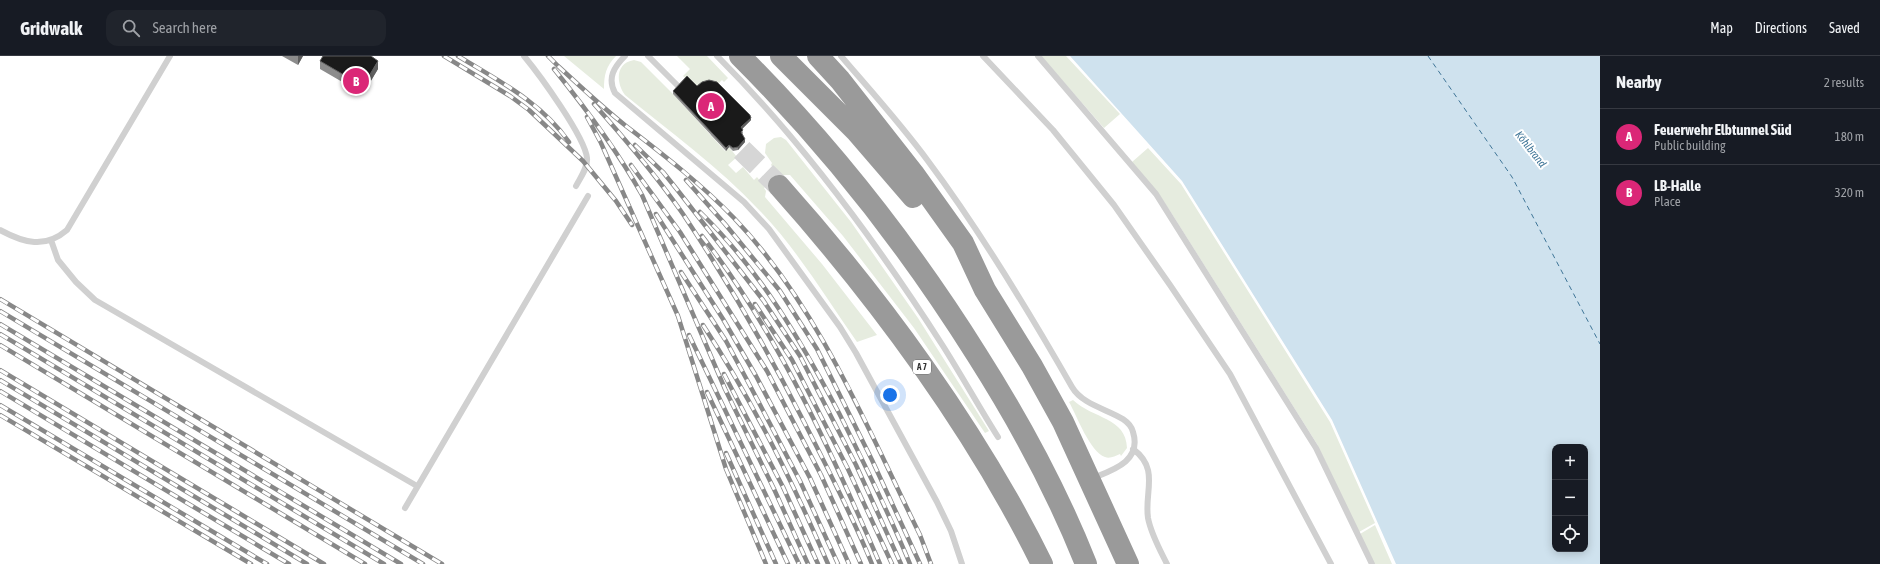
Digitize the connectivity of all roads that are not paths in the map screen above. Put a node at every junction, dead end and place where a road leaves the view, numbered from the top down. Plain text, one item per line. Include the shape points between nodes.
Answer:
1 (170, 56) edge
2 (524, 56) edge
3 (625, 56) edge
4 (648, 56) edge
5 (717, 56) edge
6 (740, 56) edge
7 (781, 56) edge
8 (818, 56) edge
9 (841, 56) edge
10 (983, 56) edge
11 (1038, 56) edge
12 (679, 87) edge
13 (576, 186) dead end
14 (779, 186) tunnel mouth
15 (588, 196) dead end
16 (0, 230) edge
17 (51, 240) junction
18 (985, 290) junction
19 (998, 437) dead end
20 (1133, 449) junction
21 (1089, 480) junction
22 (417, 486) junction
23 (405, 508) dead end
24 (962, 564) edge
25 (1042, 564) edge
26 (1086, 564) edge
27 (1128, 564) edge
28 (1167, 564) edge
29 (1331, 564) edge
30 (1372, 564) edge

1 - 17 lane via 67,230
2 - 13 lane via 559,103 583,146 587,162
3 - 24 lane via 612,74 612,87 615,93 744,202 769,229 840,327 937,502 951,531
4 - 12 lane
5 - 19 lane via 808,157 872,240 943,346
6 - 26 highway via 826,148 904,244 996,385 1072,529
7 - 18 highway via 857,132 905,186 950,249
8 - 18 highway via 891,144 945,217 963,243
9 - 20 lane via 928,160 975,228 1075,392 1092,406 1126,420 1133,430
10 - 29 lane via 1058,136 1114,205 1170,285 1230,374
11 - 30 lane via 1156,194 1316,448
14 - 25 highway, A 7 via 859,281 938,390 1008,500
15 - 22 lane
16 - 17 lane via 17,239 31,242
17 - 22 lane via 58,260 76,282 96,300
18 - 21 highway via 1032,366
20 - 21 lane via 1119,468
20 - 28 lane via 1142,457 1148,469 1148,519
21 - 27 highway
22 - 23 lane

